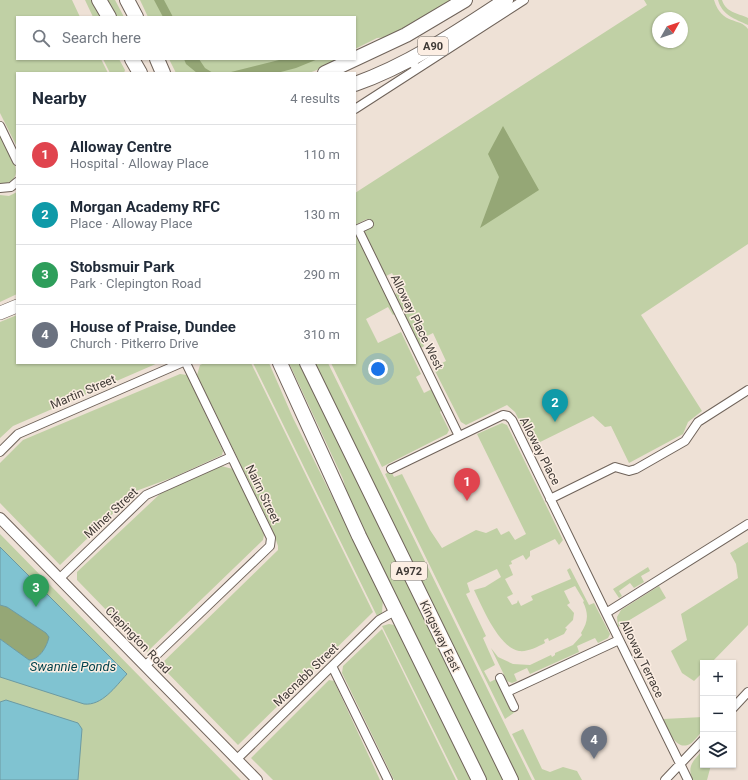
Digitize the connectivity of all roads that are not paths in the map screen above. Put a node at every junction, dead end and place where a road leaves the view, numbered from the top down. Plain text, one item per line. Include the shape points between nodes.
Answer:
1 (100, 0) edge
2 (127, 0) edge
3 (465, 0) edge
4 (506, 0) edge
5 (524, 0) edge
6 (108, 16) edge
7 (135, 16) edge
8 (356, 58) edge
9 (133, 60) edge
10 (353, 60) edge
11 (413, 64) junction
12 (139, 72) edge
13 (327, 72) edge
14 (356, 84) edge
15 (356, 107) edge
16 (0, 126) edge
17 (16, 159) edge
18 (16, 183) edge
19 (0, 188) edge
20 (369, 224) dead end
21 (16, 306) edge
22 (0, 313) edge
23 (179, 364) edge
24 (186, 364) edge
25 (280, 364) edge
26 (307, 364) edge
27 (748, 390) edge
28 (459, 436) junction
29 (0, 452) edge
30 (232, 457) junction
31 (392, 469) dead end
32 (550, 499) junction
33 (0, 518) edge
34 (748, 524) edge
35 (59, 578) junction
36 (395, 610) junction
37 (606, 614) junction
38 (619, 640) junction
39 (146, 666) junction
40 (332, 666) junction
41 (500, 678) dead end
42 (507, 692) junction
43 (748, 692) edge
44 (736, 705) edge
45 (514, 707) dead end
46 (700, 743) edge
47 (237, 759) junction
48 (680, 764) junction
49 (257, 780) edge
50 (388, 780) edge
51 (479, 780) edge
52 (510, 780) edge
53 (665, 780) edge
54 (688, 780) edge

1 - 6 highway
2 - 7 highway
3 - 8 highway, A90 via 406,35
4 - 11 highway, A90
5 - 11 street
9 - 12 highway
10 - 13 highway, A90
11 - 14 highway, A90
11 - 15 street
16 - 17 street
18 - 19 street via 11,187
20 - 28 street, Alloway Place West via 358,229
21 - 22 main road
23 - 29 street, Martin Street via 18,434
24 - 30 street, Nairn Street
25 - 36 highway, A972
26 - 52 highway, Kingsway East / A972
27 - 32 street via 698,422 685,441 636,469 615,467
28 - 31 street, Alloway Place
28 - 32 street, Alloway Place via 503,415 508,416
30 - 35 street, Milner Street via 146,495
30 - 39 street, Nairn Street via 271,538 270,546
32 - 37 street, Alloway Place
33 - 35 street, Clepington Road
34 - 37 street, Alloway Terrace
35 - 39 street, Clepington Road
36 - 40 street, Macnabb Street via 379,620
36 - 51 highway, A972
37 - 38 street, Alloway Terrace
38 - 42 street
38 - 48 street, Alloway Terrace
39 - 47 street, Clepington Road
40 - 47 street, Macnabb Street
40 - 50 street
41 - 42 street
42 - 45 street
43 - 44 street
46 - 48 street
47 - 49 street, Clepington Road
48 - 53 street
48 - 54 street, Alloway Terrace

